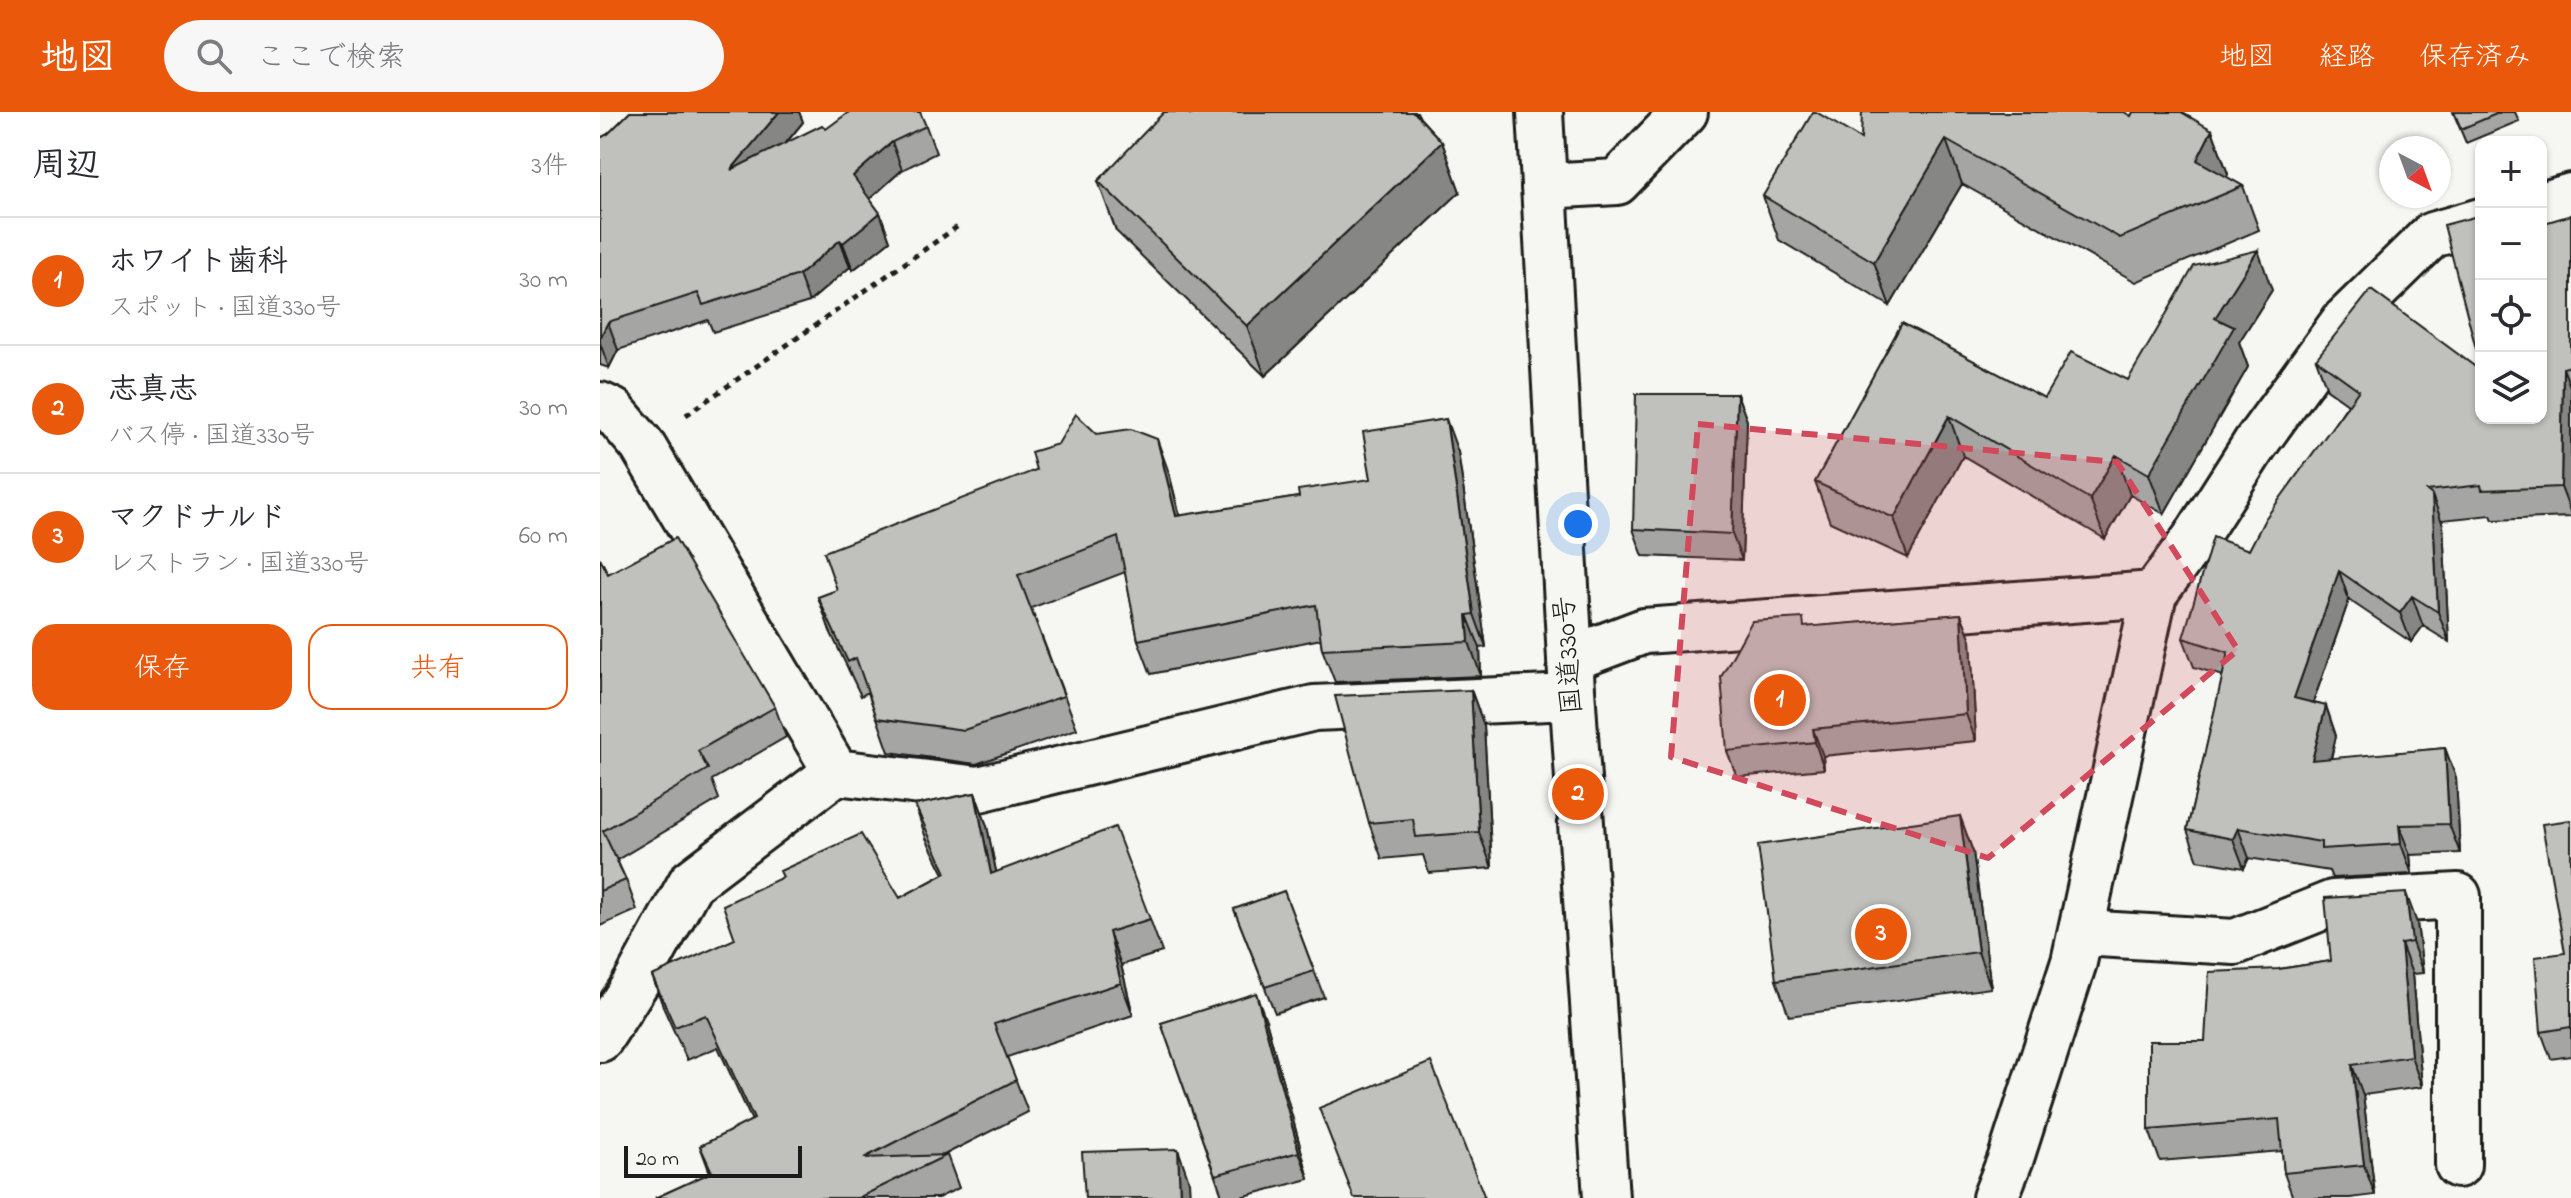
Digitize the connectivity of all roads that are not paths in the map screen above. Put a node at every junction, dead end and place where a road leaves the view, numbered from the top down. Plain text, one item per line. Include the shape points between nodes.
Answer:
1 (1540, 112) edge
2 (1685, 112) edge
3 (1544, 186) junction
4 (2571, 196) edge
5 (2547, 203) edge
6 (2475, 223) edge
7 (600, 405) edge
8 (2154, 594) junction
9 (1571, 678) junction
10 (836, 772) junction
11 (2081, 933) junction
12 (600, 1039) edge
13 (2458, 1165) dead end
14 (1606, 1198) edge
15 (1995, 1198) edge

1 - 3 main road, 国道330号
2 - 3 main road via 1617,182
3 - 9 main road, 国道330号
4 - 5 main road
6 - 8 main road via 2432,235 2344,321
7 - 10 main road via 613,411 642,445
8 - 9 main road via 1644,631
8 - 11 main road
9 - 10 main road via 1314,708 979,789
9 - 14 main road, 国道330号
10 - 12 main road via 691,882
11 - 13 main road via 2235,942 2333,903 2458,896
11 - 15 main road

